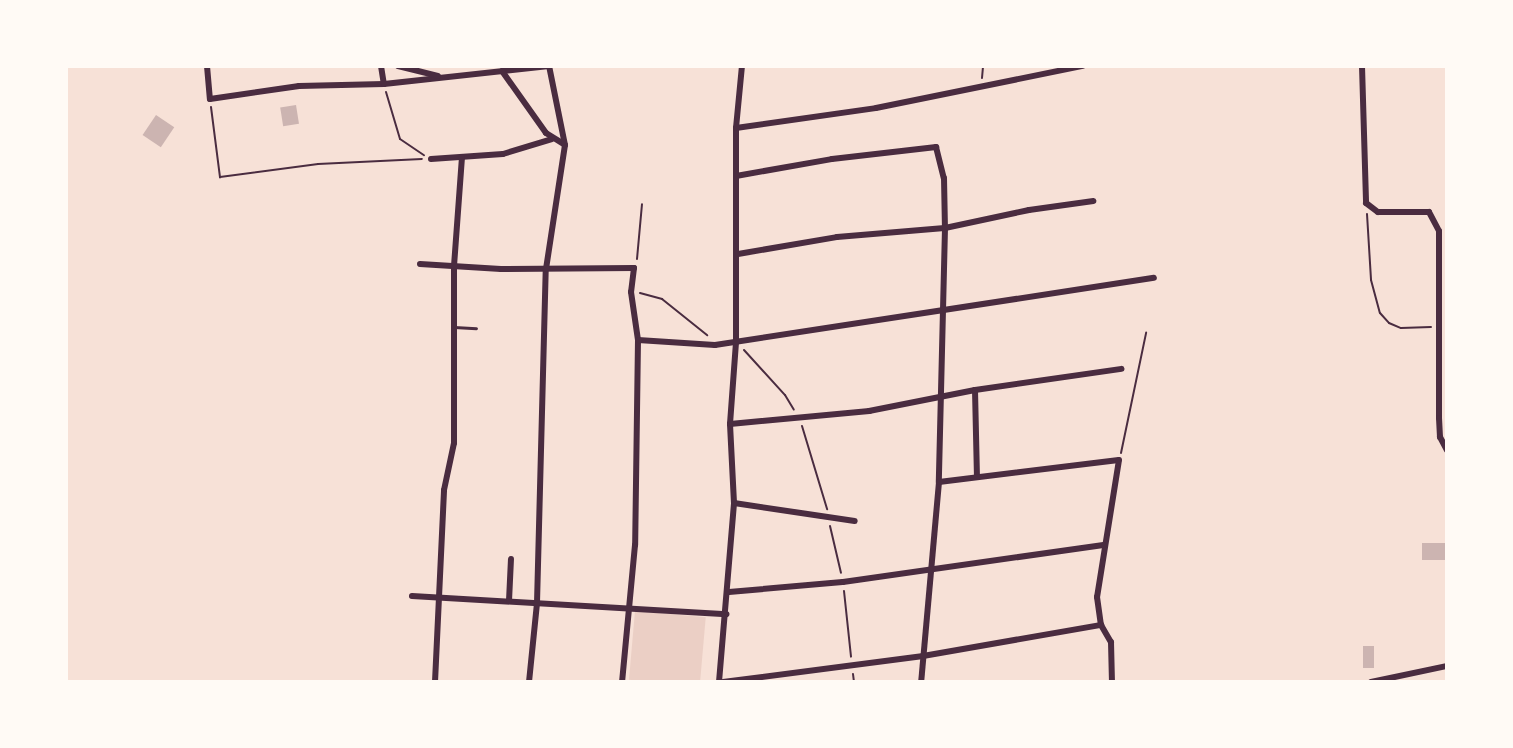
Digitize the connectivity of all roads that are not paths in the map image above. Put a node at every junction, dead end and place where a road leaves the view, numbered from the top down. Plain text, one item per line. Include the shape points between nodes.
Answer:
1 (207, 66) edge
2 (381, 66) edge
3 (398, 66) edge
4 (549, 66) edge
5 (742, 66) edge
6 (1083, 66) edge
7 (1362, 66) edge
8 (502, 71) junction
9 (444, 77) junction
10 (384, 84) junction
11 (736, 128) junction
12 (552, 139) junction
13 (565, 145) junction
14 (462, 157) junction
15 (430, 159) road end
16 (736, 176) junction
17 (1094, 201) dead end
18 (945, 228) junction
19 (738, 254) junction
20 (420, 264) dead end
21 (453, 266) junction
22 (546, 269) junction
23 (1154, 278) dead end
24 (943, 312) junction
25 (1443, 326) edge
26 (452, 327) junction
27 (476, 328) dead end
28 (638, 340) junction
29 (736, 342) junction
30 (1121, 369) dead end
31 (975, 390) junction
32 (941, 398) junction
33 (730, 424) junction
34 (1447, 450) edge
35 (977, 477) junction
36 (939, 482) junction
37 (734, 503) junction
38 (855, 521) dead end
39 (1103, 545) junction
40 (511, 559) dead end
41 (932, 568) junction
42 (729, 592) junction
43 (412, 596) dead end
44 (442, 597) junction
45 (509, 601) junction
46 (537, 603) junction
47 (632, 608) junction
48 (726, 614) junction
49 (1101, 625) junction
50 (923, 656) junction
51 (1447, 666) edge
52 (435, 682) edge
53 (529, 682) edge
54 (622, 682) edge
55 (721, 682) edge
56 (921, 682) edge
57 (1112, 682) edge
58 (1371, 682) edge

1 - 10 street via 210,99 299,86
2 - 10 street
3 - 9 street
4 - 8 street
4 - 13 street
5 - 11 street
6 - 11 street via 876,108
7 - 25 street via 1366,203 1378,212 1423,210 1434,217
8 - 9 street
8 - 12 street
9 - 10 street
11 - 16 street
12 - 13 street
12 - 14 street via 503,154
13 - 22 street
14 - 15 street
14 - 21 street
16 - 18 street via 832,159 936,147 944,178
16 - 19 street
17 - 18 street
18 - 19 street via 837,237
18 - 24 street
19 - 29 street
20 - 21 street
21 - 22 street
21 - 26 street
22 - 28 street via 634,268 631,292
22 - 46 street
23 - 24 street
24 - 29 street
24 - 32 street
25 - 34 street via 1439,418 1440,437
26 - 27 lane
26 - 44 street via 454,443 444,490
28 - 29 street via 715,345
28 - 47 street
29 - 33 street
30 - 31 street
31 - 32 street
31 - 35 street
32 - 33 street via 799,420
32 - 36 street
33 - 37 street
35 - 36 street
35 - 39 street via 1119,460
36 - 41 street
37 - 38 street
37 - 42 street
39 - 41 street
39 - 49 street via 1097,597
40 - 45 street
41 - 42 street via 843,582
41 - 50 street
42 - 48 street
43 - 44 street
44 - 45 street
44 - 52 street
45 - 46 street
46 - 47 street
46 - 53 street
47 - 48 street
47 - 54 street
48 - 55 street
49 - 50 street
49 - 57 street via 1111,642
50 - 55 street
50 - 56 street
51 - 58 street

